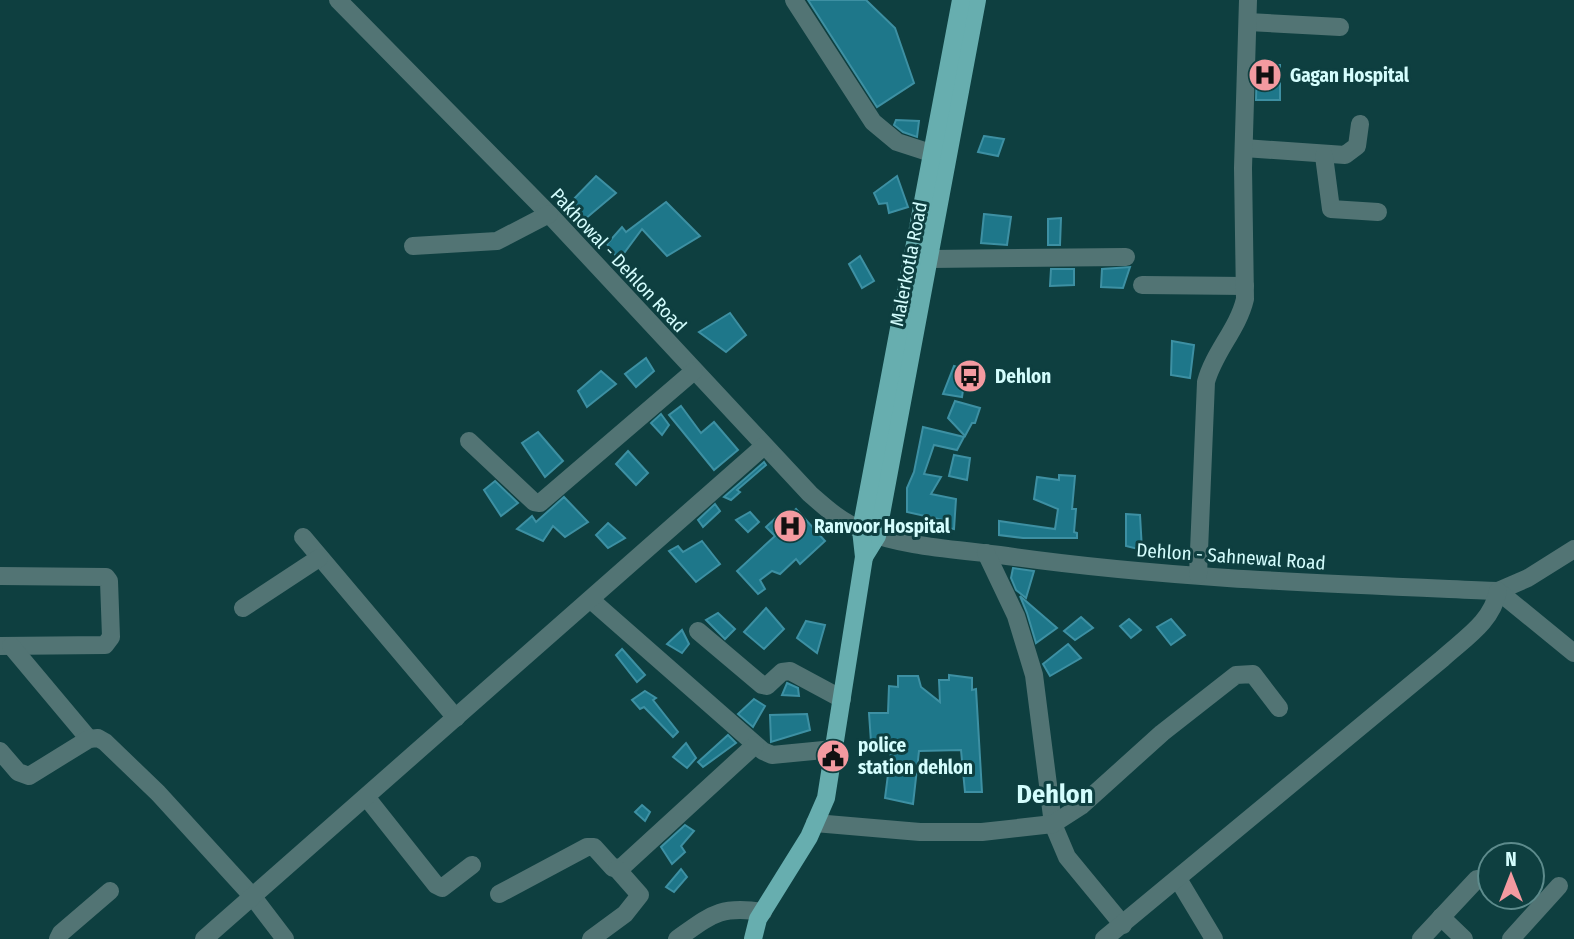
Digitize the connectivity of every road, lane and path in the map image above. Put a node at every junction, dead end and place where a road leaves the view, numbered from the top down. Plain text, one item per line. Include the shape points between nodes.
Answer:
1 (338, 0) edge
2 (794, 0) edge
3 (961, 0) edge
4 (977, 0) edge
5 (1248, 0) edge
6 (1248, 22) junction
7 (1340, 27) dead end
8 (1360, 124) dead end
9 (1244, 148) junction
10 (934, 154) junction
11 (1324, 156) junction
12 (1378, 212) dead end
13 (549, 214) junction
14 (413, 246) dead end
15 (1126, 257) dead end
16 (930, 260) junction
17 (1142, 285) dead end
18 (1245, 286) junction
19 (694, 371) junction
20 (468, 441) dead end
21 (764, 446) junction
22 (869, 533) junction
23 (303, 537) dead end
24 (1574, 549) edge
25 (986, 553) junction
26 (319, 558) junction
27 (1198, 575) junction
28 (0, 576) edge
29 (1498, 591) junction
30 (591, 600) junction
31 (243, 608) dead end
32 (698, 631) dead end
33 (5, 646) edge
34 (1573, 652) edge
35 (842, 699) junction
36 (1279, 708) dead end
37 (456, 718) junction
38 (89, 739) junction
39 (755, 745) junction
40 (834, 749) junction
41 (0, 751) edge
42 (368, 798) junction
43 (815, 823) junction
44 (1053, 824) junction
45 (472, 865) dead end
46 (617, 869) junction
47 (1178, 879) junction
48 (1476, 880) edge
49 (1559, 886) dead end
50 (110, 891) dead end
51 (499, 894) dead end
52 (253, 897) junction
53 (763, 912) junction
54 (1441, 917) junction
55 (1122, 925) junction
56 (58, 939) edge
57 (204, 939) edge
58 (285, 939) edge
59 (591, 939) edge
60 (677, 939) edge
61 (753, 939) edge
62 (1104, 939) edge
63 (1214, 939) edge
64 (1421, 939) edge
65 (1464, 939) edge
66 (1511, 939) edge

1 - 13 street, Pakhowal - Dehlon Road
2 - 10 street via 873,122 897,142
3 - 10 main road, Malerkotla Road
4 - 16 main road, Malerkotla Road
5 - 6 street
6 - 7 street
6 - 9 street
8 - 11 street via 1353,152
9 - 11 street
9 - 18 street
10 - 22 main road, Malerkotla Road
11 - 12 street via 1331,209
13 - 14 street via 497,241
13 - 19 street, Pakhowal - Dehlon Road
15 - 16 street
16 - 22 main road, Malerkotla Road
17 - 18 street
18 - 27 street via 1241,314 1206,382
19 - 20 street via 541,503 534,502
19 - 21 street, Pakhowal - Dehlon Road
21 - 22 street, Pakhowal - Dehlon Road via 835,516
21 - 30 street
22 - 25 street, Dehlon - Sahnewal Road
22 - 35 main road
23 - 26 street
24 - 29 street, Dehlon - Sahnewal Road
25 - 27 street, Dehlon - Sahnewal Road
25 - 44 street via 1020,628 1034,675
26 - 31 street
26 - 37 street
27 - 29 street, Dehlon - Sahnewal Road
28 - 33 street via 99,576 109,581 111,637 107,644
29 - 34 street
29 - 47 street via 1495,606 1478,626
30 - 37 street
30 - 39 street
32 - 35 street via 762,685 790,671
33 - 38 street
35 - 40 main road
36 - 44 street via 1253,674 1236,675 1081,806
37 - 42 street
38 - 41 street via 29,776 18,772
38 - 52 street via 98,738 111,747
39 - 40 street via 772,755
39 - 46 street
40 - 43 main road via 826,798
42 - 45 street via 436,886 442,888
42 - 52 street
43 - 44 street via 920,832 982,832
43 - 53 main road
44 - 55 street via 1067,857
46 - 51 street via 587,847
46 - 59 street via 640,895 625,914
47 - 55 street
47 - 63 street
48 - 54 street
49 - 66 street
50 - 56 street
52 - 57 street
52 - 58 street
53 - 60 street via 722,911
53 - 61 main road
54 - 64 street
54 - 65 street
55 - 62 street

